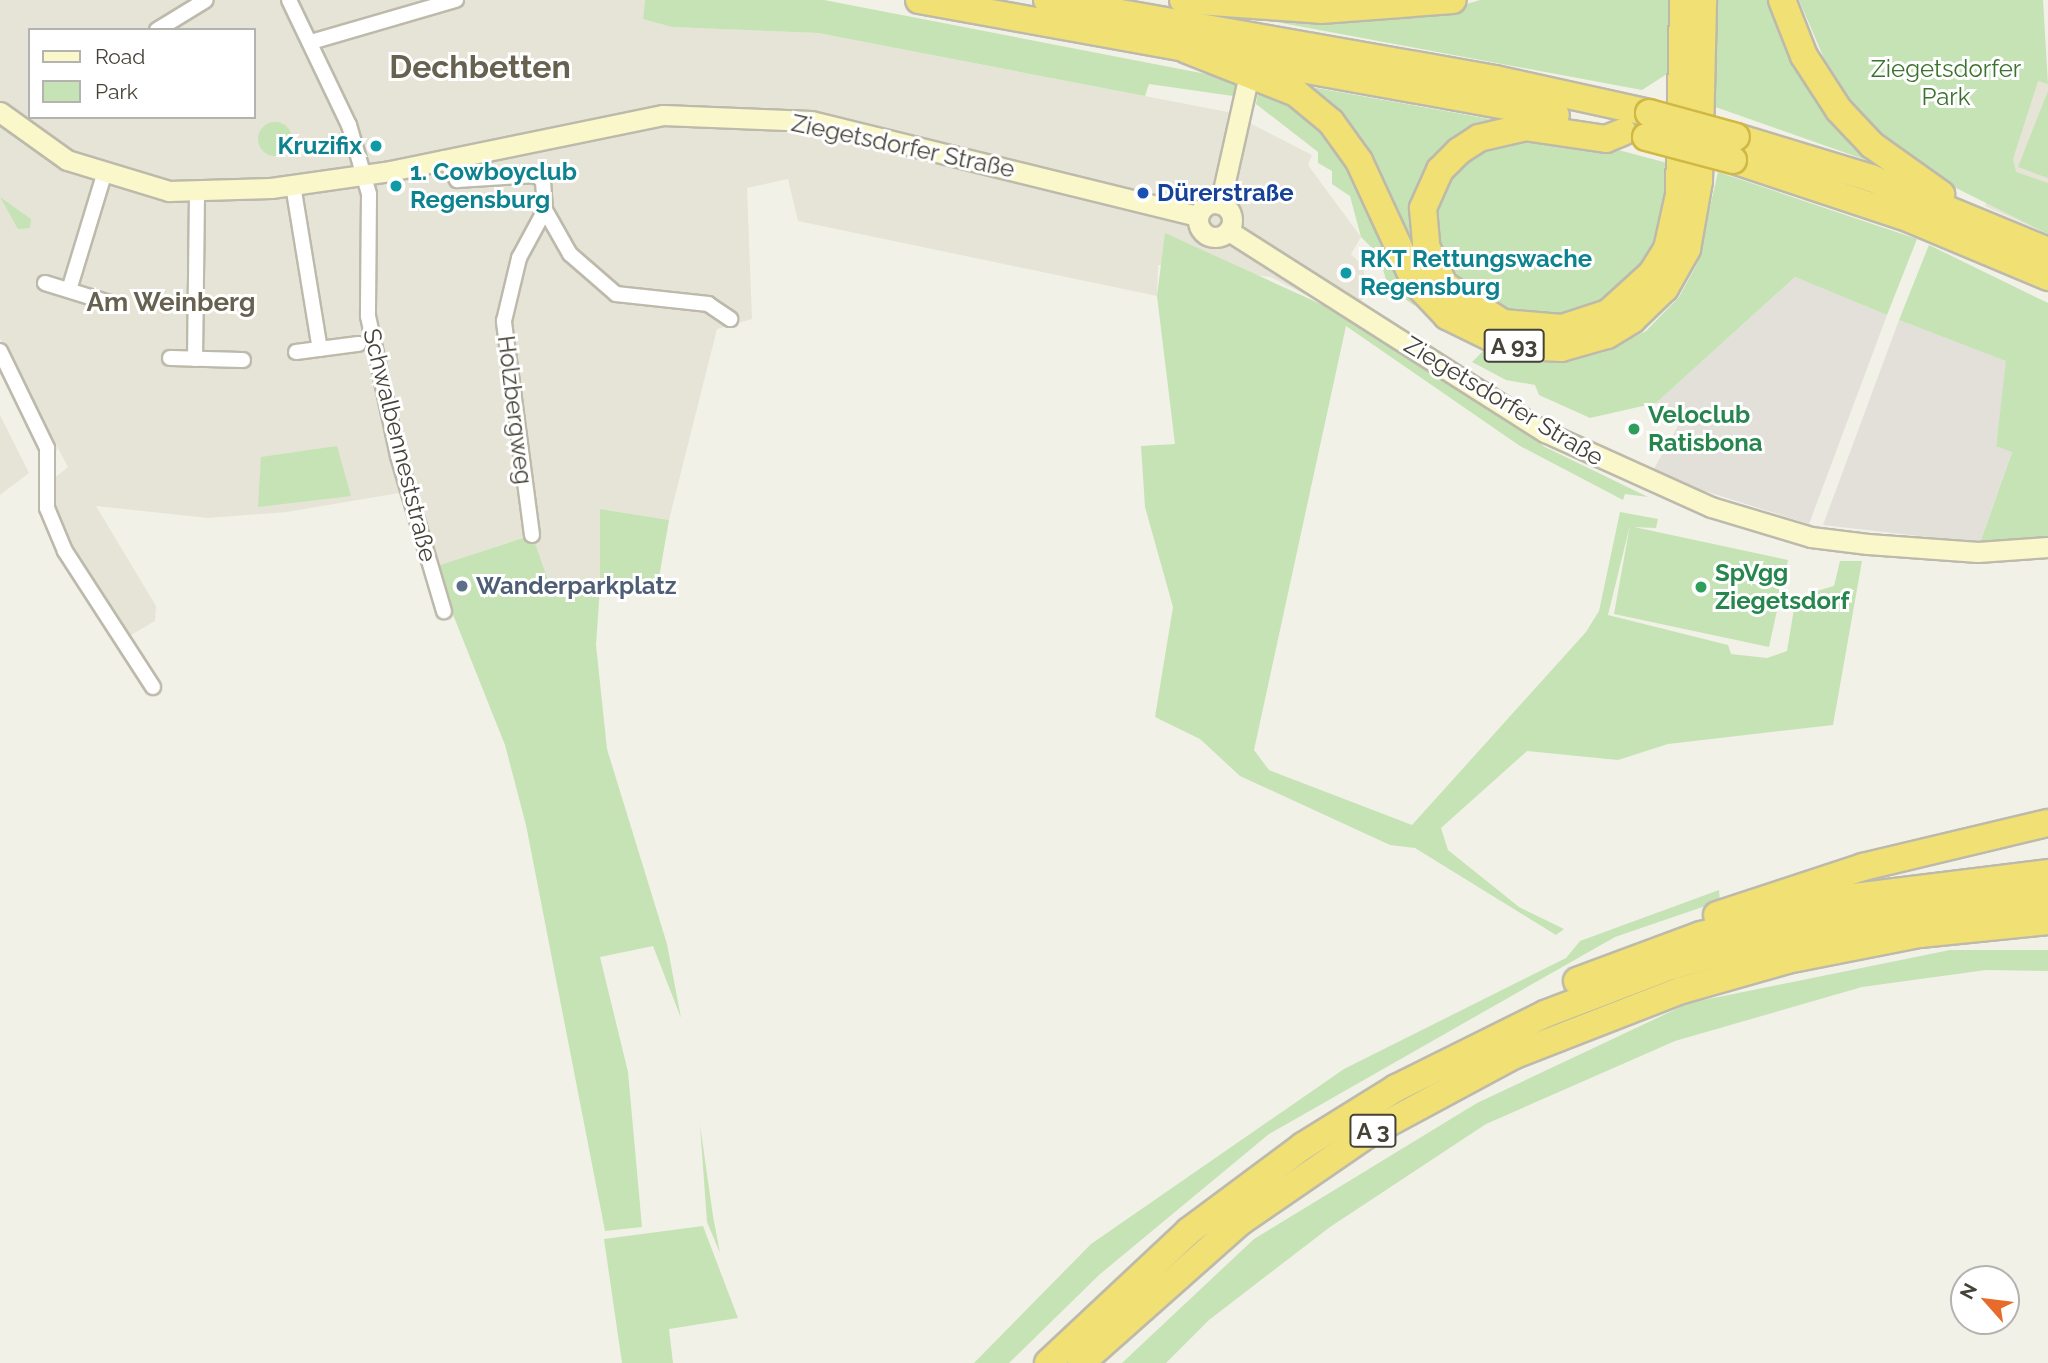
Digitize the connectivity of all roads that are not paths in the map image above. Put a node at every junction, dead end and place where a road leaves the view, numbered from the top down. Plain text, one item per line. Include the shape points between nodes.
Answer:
1 (206, 0) edge
2 (289, 0) edge
3 (456, 0) edge
4 (919, 0) edge
5 (1047, 0) edge
6 (1183, 0) edge
7 (1453, 0) edge
8 (1684, 0) edge
9 (1703, 0) edge
10 (1782, 0) edge
11 (159, 28) edge
12 (311, 43) junction
13 (1187, 50) junction
14 (1247, 83) dead end
15 (0, 111) edge
16 (1639, 127) junction
17 (1734, 148) junction
18 (444, 158) junction
19 (363, 174) junction
20 (104, 175) junction
21 (293, 185) junction
22 (197, 192) junction
23 (1220, 204) junction
24 (545, 210) junction
25 (1199, 216) junction
26 (1979, 220) junction
27 (1229, 231) junction
28 (2048, 251) edge
29 (2048, 277) edge
30 (45, 283) dead end
31 (69, 290) junction
32 (113, 304) dead end
33 (730, 319) dead end
34 (358, 344) dead end
35 (320, 349) junction
36 (0, 351) edge
37 (296, 352) dead end
38 (170, 358) dead end
39 (195, 359) junction
40 (243, 360) dead end
41 (532, 535) dead end
42 (2048, 547) edge
43 (444, 611) dead end
44 (153, 687) dead end
45 (2048, 823) edge
46 (2048, 873) edge
47 (2048, 897) edge
48 (2048, 922) edge
49 (1975, 927) junction
50 (2048, 936) edge
51 (1561, 988) junction
52 (1396, 1088) junction
53 (1048, 1363) edge
54 (1081, 1363) edge

1 - 11 street
2 - 12 street, Schwalbenneststraße
3 - 12 street
4 - 13 highway, A 93
5 - 16 highway, A 93 via 1495,79
6 - 7 highway via 1361,9
8 - 16 highway, A 93 via 1679,195 1667,249 1653,273 1608,313 1562,328 1503,323 1444,285 1426,246 1423,208 1440,170 1459,150 1479,138 1526,127 1606,139
9 - 13 highway, A 93 via 1699,181 1686,249 1665,288 1632,320 1607,335 1560,348 1506,345 1447,316 1415,282 1359,160 1331,122 1296,93
10 - 26 highway, A 93 via 1804,56 1839,110 1872,145
12 - 19 street, Schwalbenneststraße via 349,125
13 - 16 highway, A 93
14 - 23 street
15 - 20 street, Ziegetsdorfer Straße via 44,147
16 - 17 highway, A 93, bridge
17 - 26 highway, A 93
17 - 29 highway, A 93
18 - 19 street, Ziegetsdorfer Straße
18 - 24 street via 457,180 536,175 543,181
18 - 25 street, Ziegetsdorfer Straße via 663,115 811,121
19 - 21 street, Ziegetsdorfer Straße
19 - 43 street, Schwalbenneststraße via 372,248 368,316 398,456
20 - 22 street, Ziegetsdorfer Straße
20 - 31 street
21 - 22 street, Ziegetsdorfer Straße
21 - 35 street
22 - 39 street
23 - 25 street via 1207,205
23 - 27 street via 1230,212
24 - 33 street via 570,254 616,294 708,304
24 - 41 street, Holzbergweg via 519,258 504,321
25 - 27 street via 1210,237
26 - 28 highway, A 93
27 - 42 street, Ziegetsdorfer Straße via 1563,442 1711,507 1811,537 1868,544 1978,552
30 - 31 street
31 - 32 street
34 - 35 street
35 - 37 street
36 - 44 street via 47,448 47,508 65,551
38 - 39 street
39 - 40 street
45 - 51 highway, A 3 via 1780,891 1653,940
46 - 51 highway, A 3 via 1845,898 1701,935
47 - 52 highway, A 3 via 1881,915 1698,958 1545,1014
48 - 49 highway, A 3
49 - 50 highway
49 - 54 highway, A 3 via 1857,945 1714,980 1515,1055 1368,1133 1240,1222
51 - 52 highway, A 3 via 1459,1038
52 - 53 highway, A 3 via 1303,1146 1189,1231

